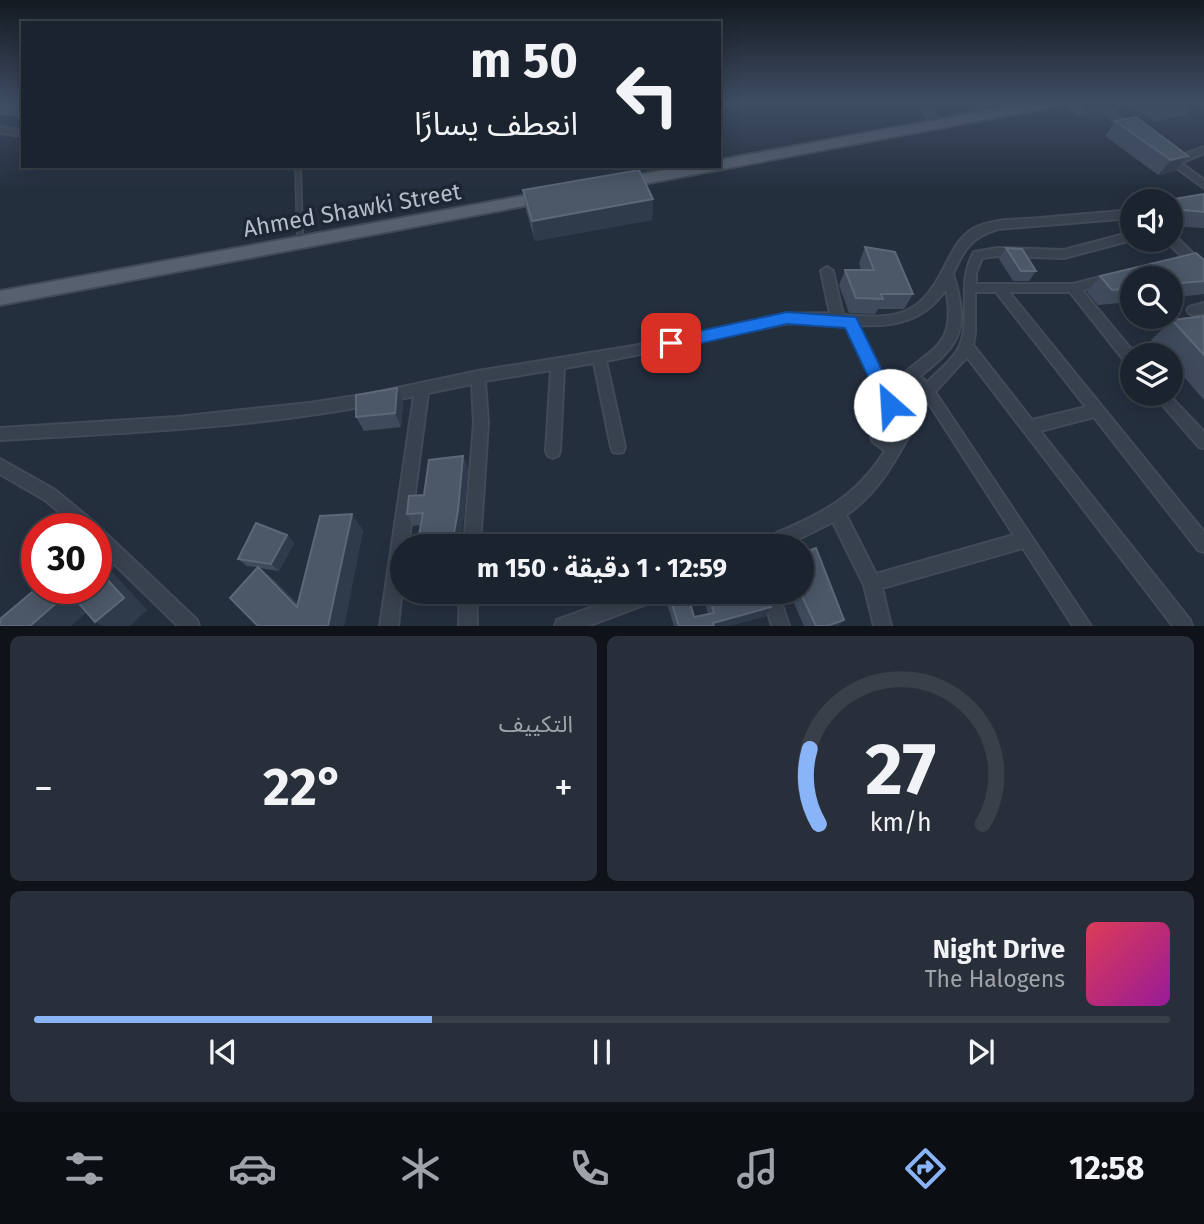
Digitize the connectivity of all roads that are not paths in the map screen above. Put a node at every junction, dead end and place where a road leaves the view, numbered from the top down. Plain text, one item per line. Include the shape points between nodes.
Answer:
1 (866, 131) edge
2 (894, 131) edge
3 (1134, 131) edge
4 (1144, 139) edge
5 (1164, 154) edge
6 (1201, 155) edge
7 (721, 158) edge
8 (1173, 162) junction
9 (721, 165) edge
10 (298, 168) edge
11 (667, 168) edge
12 (699, 168) edge
13 (1204, 185) edge
14 (1120, 215) edge
15 (300, 234) junction
16 (1120, 239) edge
17 (1180, 252) edge
18 (1204, 255) edge
19 (1185, 259) junction
20 (827, 271) dead end
21 (1204, 271) edge
22 (947, 273) junction
23 (1120, 276) edge
24 (0, 288) edge
25 (971, 288) junction
26 (999, 288) junction
27 (1073, 288) junction
28 (0, 298) edge
29 (844, 321) junction
30 (1120, 345) edge
31 (966, 346) junction
32 (600, 357) junction
33 (558, 363) junction
34 (911, 375) junction
35 (478, 376) junction
36 (422, 389) junction
37 (927, 391) junction
38 (890, 405) junction
39 (1171, 406) edge
40 (1097, 410) junction
41 (1031, 426) junction
42 (0, 434) edge
43 (1204, 442) edge
44 (618, 447) dead end
45 (894, 449) junction
46 (553, 451) dead end
47 (0, 466) edge
48 (836, 511) junction
49 (71, 513) edge
50 (473, 534) edge
51 (791, 534) edge
52 (1026, 539) junction
53 (1204, 544) edge
54 (112, 550) edge
55 (872, 583) junction
56 (468, 604) edge
57 (622, 604) edge
58 (774, 604) edge
59 (191, 625) edge
60 (390, 625) edge
61 (468, 625) edge
62 (563, 625) edge
63 (781, 625) edge
64 (883, 625) edge
65 (1083, 625) edge
66 (1184, 625) edge

1 - 7 main road
2 - 9 main road
3 - 4 street
5 - 8 street
6 - 8 street
8 - 13 street
10 - 15 lane
11 - 12 main road via 599,184
14 - 22 street via 989,226 957,250
15 - 24 main road, Ahmed Shawki Street
15 - 28 main road, Ahmed Shawki Street via 565,190
16 - 25 street via 1064,254 978,255 972,262
17 - 19 street
18 - 19 street
19 - 21 street
20 - 29 street
22 - 29 street via 932,302 918,311 897,319
22 - 34 street via 956,304 951,336 943,350
23 - 27 street
25 - 26 street
25 - 31 street
26 - 27 street
26 - 40 street
27 - 30 street
29 - 32 street via 787,318
29 - 38 street
31 - 37 street
31 - 41 street
32 - 33 street
32 - 44 street
33 - 35 street
33 - 46 street
34 - 37 street
34 - 38 street
35 - 36 street
35 - 50 street via 481,436
36 - 42 street via 216,419
36 - 60 street
37 - 45 street
37 - 52 street
38 - 45 street via 878,438
39 - 43 street
40 - 41 street
40 - 53 street
41 - 66 street
45 - 48 street via 870,484
47 - 49 street
48 - 51 street
48 - 55 street
52 - 55 street
52 - 65 street
54 - 59 street
55 - 64 street
56 - 61 street
57 - 62 street
58 - 63 street

